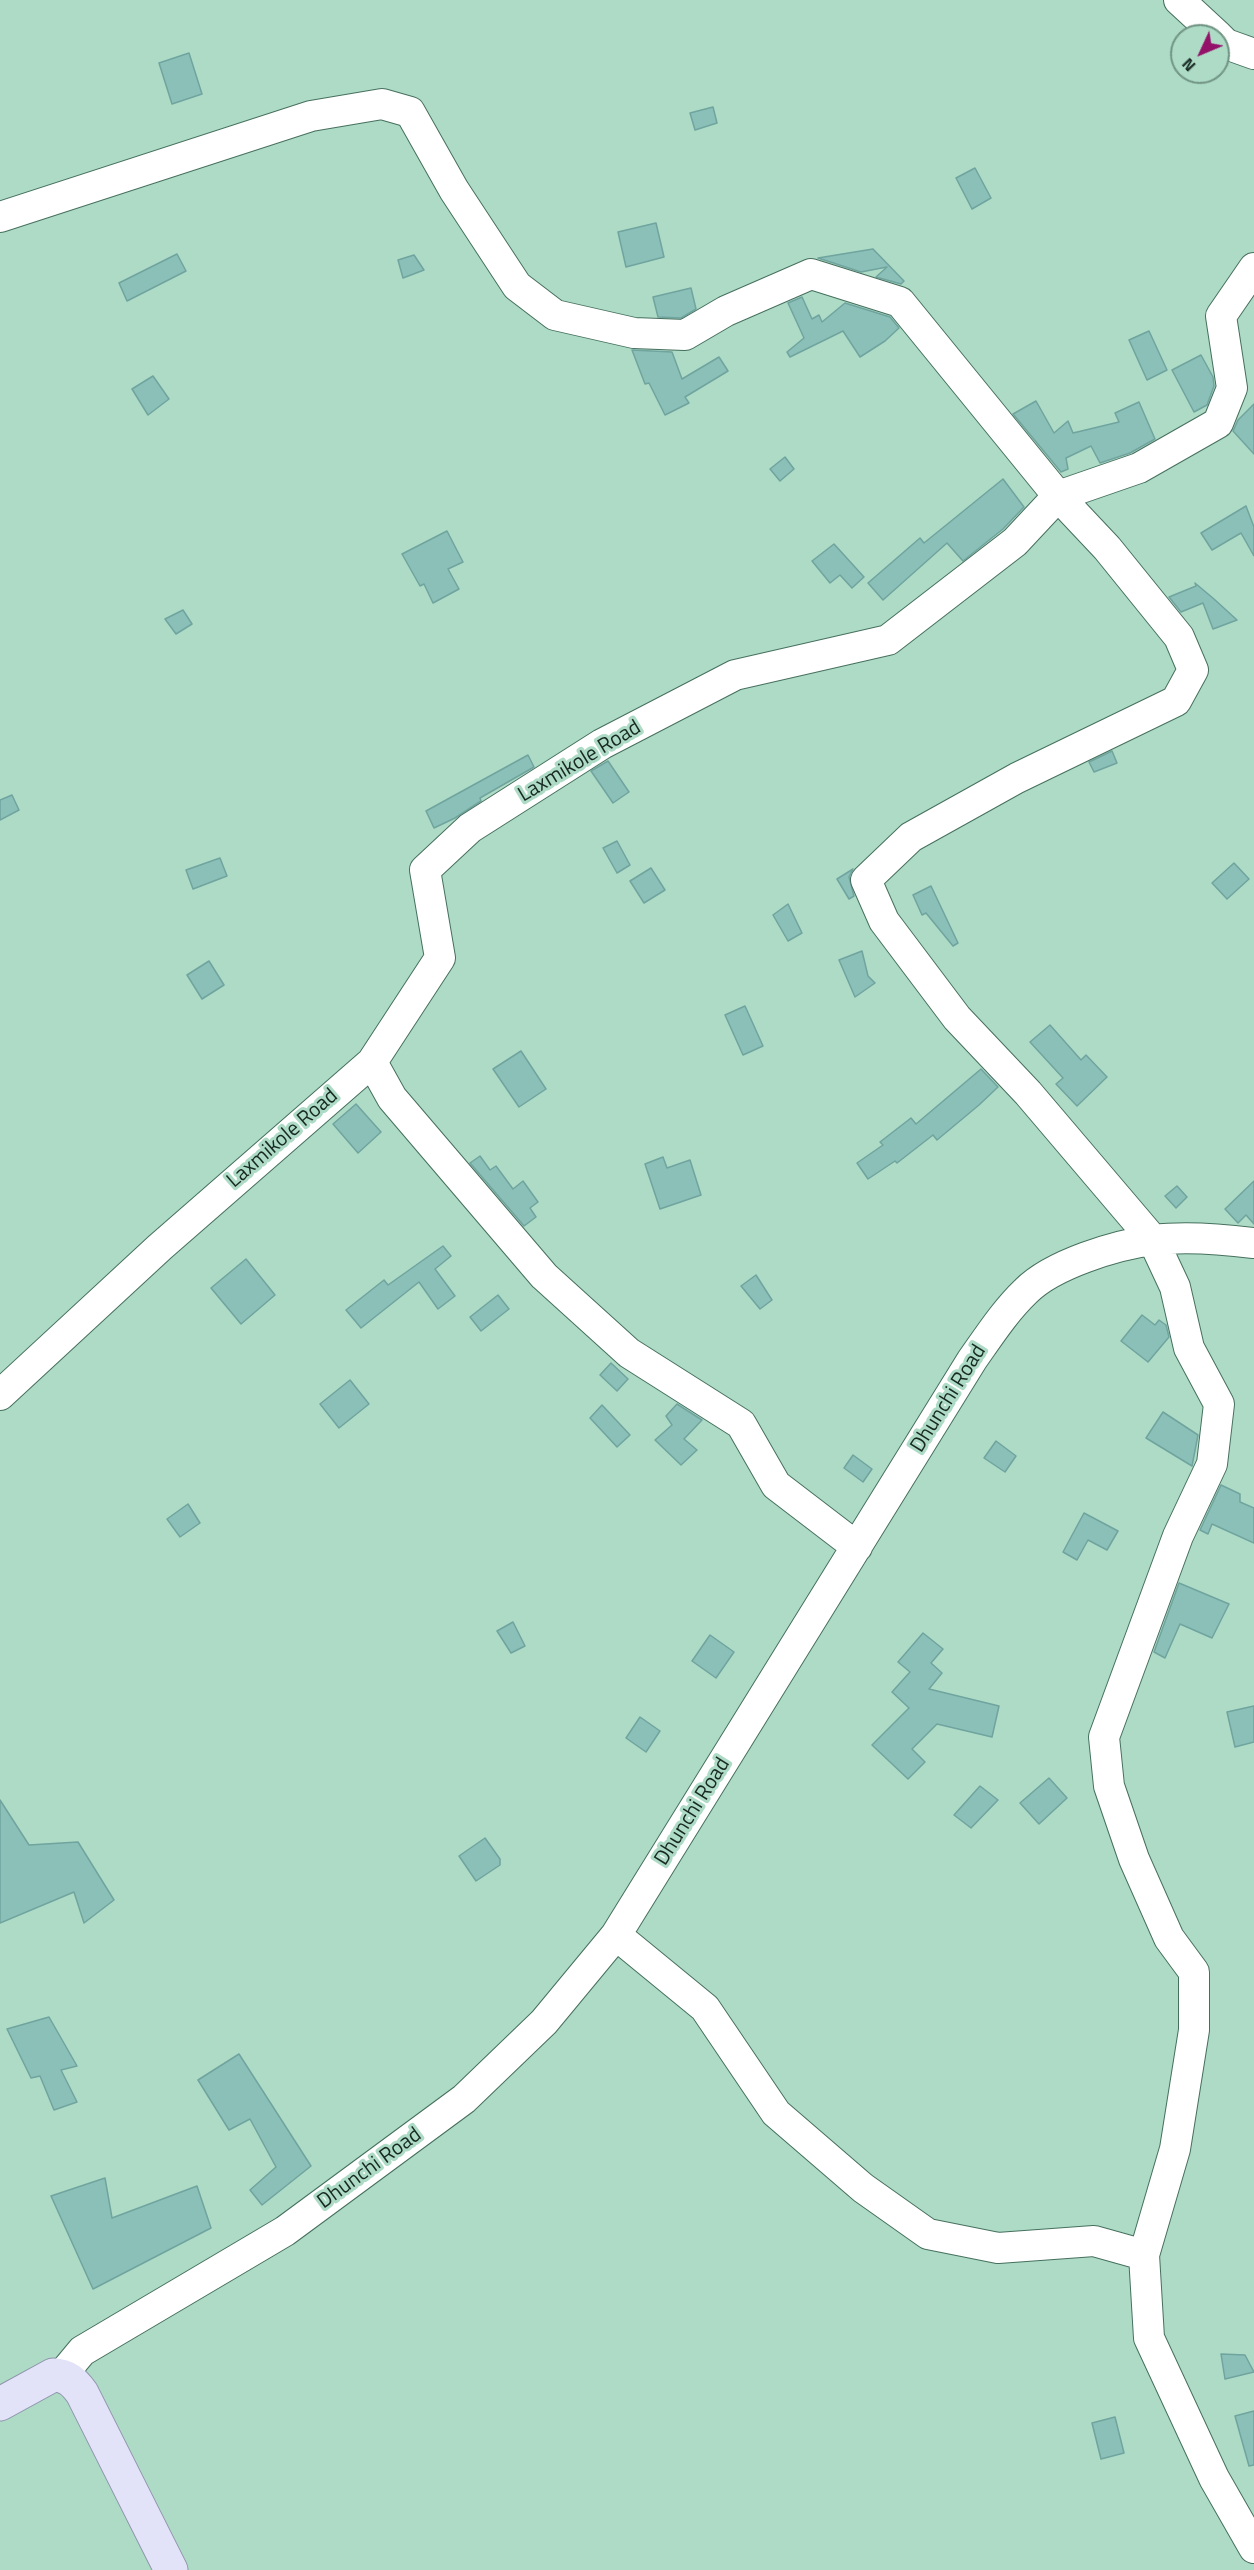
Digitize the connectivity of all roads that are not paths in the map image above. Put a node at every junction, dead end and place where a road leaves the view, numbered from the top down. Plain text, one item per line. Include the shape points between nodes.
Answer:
1 (1179, 0) edge
2 (1205, 24) edge
3 (1230, 45) edge
4 (1254, 54) edge
5 (0, 217) edge
6 (1254, 268) edge
7 (1058, 495) junction
8 (372, 1062) junction
9 (1153, 1240) junction
10 (1254, 1243) edge
11 (0, 1395) edge
12 (857, 1547) junction
13 (616, 1935) junction
14 (1144, 2255) junction
15 (62, 2375) junction
16 (0, 2404) edge
17 (1254, 2548) edge
18 (171, 2570) edge

1 - 2 street
3 - 4 street
5 - 7 street via 311,116 382,104 410,112 454,190 518,286 555,315 634,333 685,335 726,311 811,273 900,302
6 - 7 street, Laxmikole Road via 1221,316 1232,388 1218,423 1139,468
7 - 8 street, Laxmikole Road via 1015,542 888,640 735,675 602,744 470,828 424,870 440,958
7 - 9 street via 1179,637 1193,670 1176,701 1017,778 911,837 866,880 884,921 957,1018 1028,1093
8 - 11 street, Laxmikole Road via 160,1247
8 - 12 street via 392,1098 544,1276 629,1353 741,1424 776,1485
9 - 10 street, Dhunchi Road via 1227,1239
9 - 12 street, Dhunchi Road via 1098,1254 1055,1271 1028,1289 972,1360
9 - 14 street via 1175,1287 1189,1348 1220,1404 1212,1464 1178,1536 1104,1737 1109,1786 1134,1859 1169,1938 1194,1972 1194,2030 1175,2149
12 - 13 street, Dhunchi Road
13 - 14 street via 705,2008 776,2113 863,2188 928,2234 998,2248 1094,2241
13 - 15 street, Dhunchi Road via 544,2022 464,2099 285,2231 82,2351
14 - 17 street via 1149,2338 1214,2478
15 - 16 main road via 53,2375
15 - 18 main road via 82,2393

